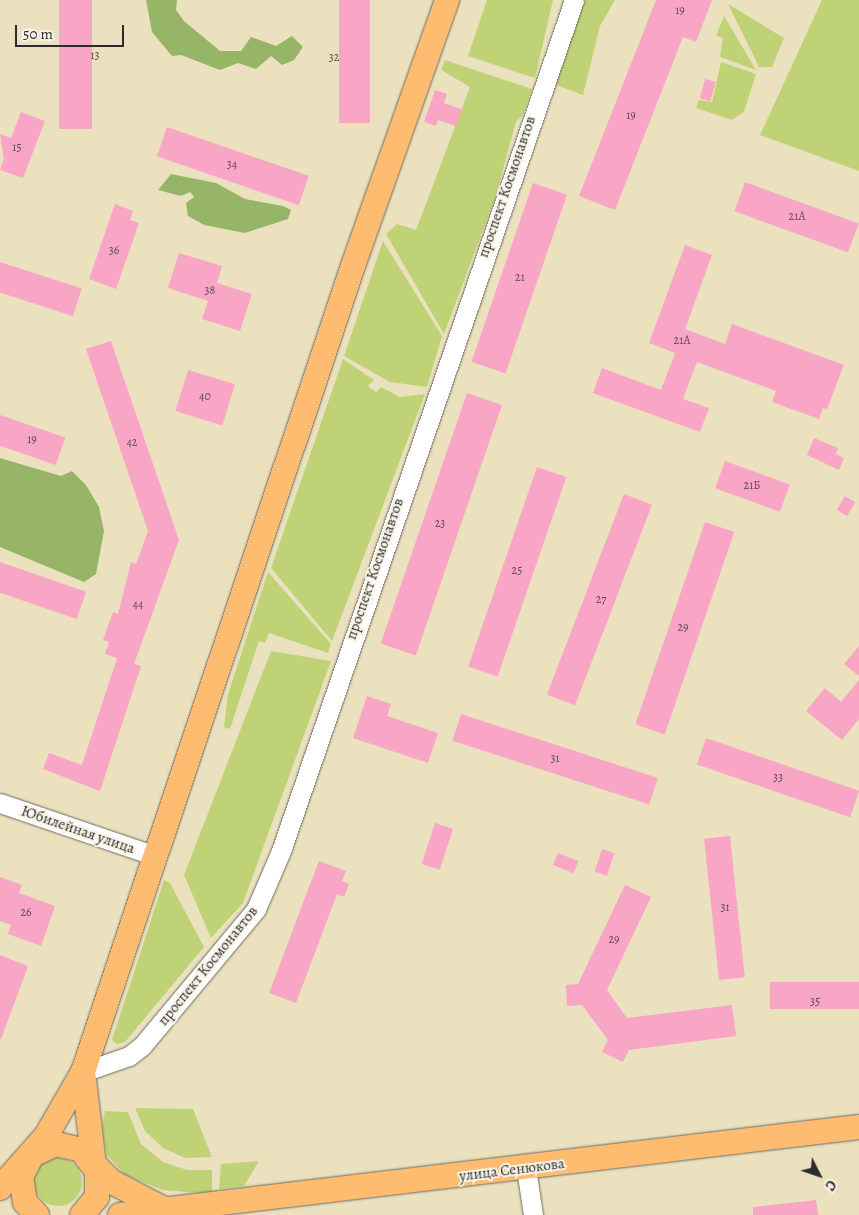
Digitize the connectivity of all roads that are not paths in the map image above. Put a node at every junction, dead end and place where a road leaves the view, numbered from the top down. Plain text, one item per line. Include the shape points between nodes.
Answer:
1 (447, 0) edge
2 (574, 0) edge
3 (0, 803) edge
4 (156, 856) junction
5 (83, 1072) junction
6 (859, 1127) edge
7 (32, 1155) junction
8 (94, 1164) junction
9 (526, 1168) junction
10 (0, 1188) edge
11 (164, 1208) junction
12 (37, 1215) edge
13 (82, 1215) edge
14 (120, 1215) edge
15 (533, 1215) edge

1 - 4 main road
2 - 5 street, проспект Космонавтов via 281,851 256,909 142,1046 129,1056
3 - 4 street, Юбилейная улица
4 - 5 main road
5 - 7 main road
5 - 8 main road
6 - 9 main road, улица Сенюкова
7 - 8 main road, улица Сенюкова via 56,1144 69,1145
7 - 10 main road, улица Сенюкова
7 - 12 main road via 24,1165 21,1190
8 - 11 main road, улица Сенюкова via 112,1182
8 - 13 main road via 99,1184 96,1197
9 - 11 main road, улица Сенюкова via 220,1206
9 - 15 street
11 - 14 main road, улица Сенюкова

